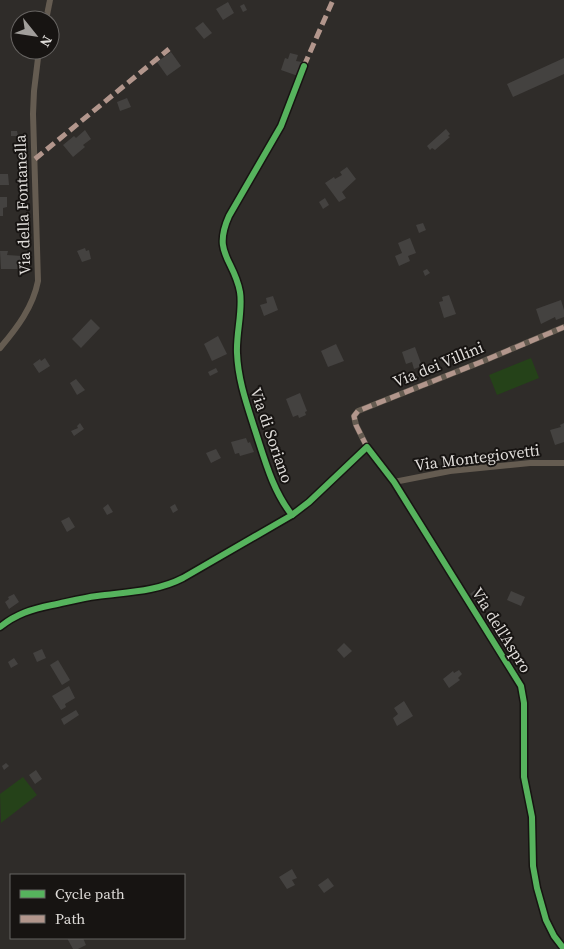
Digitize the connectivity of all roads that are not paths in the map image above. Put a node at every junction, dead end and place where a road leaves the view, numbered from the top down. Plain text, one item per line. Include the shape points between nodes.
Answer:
1 (39, 60) edge
2 (304, 66) dead end
3 (564, 327) edge
4 (0, 348) edge
5 (367, 447) junction
6 (564, 463) edge
7 (394, 482) junction
8 (292, 515) junction
9 (0, 627) edge
10 (564, 949) edge

1 - 4 street, Via della Fontanella via 33,108 38,281 26,313
2 - 8 street, Via di Soriano via 281,126 229,216 222,244 240,292 236,344 240,384 276,490
3 - 5 street, Via dei Villini via 358,411 354,416 355,423
5 - 7 street, Via dell'Aspro
5 - 8 street
6 - 7 street, Via Montegiovetti via 450,471
7 - 10 street, Via dell'Aspro via 521,686 524,777 532,817 533,866 544,915
8 - 9 street via 166,586 39,608 14,616

